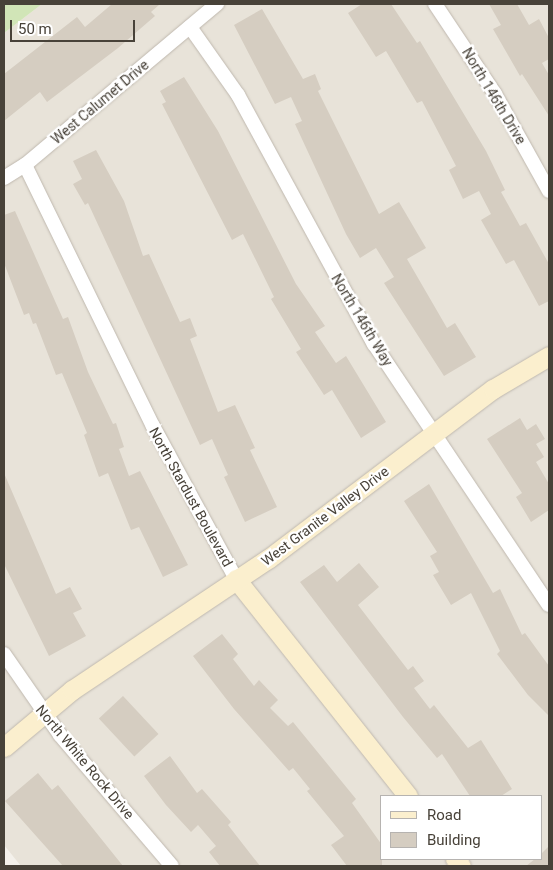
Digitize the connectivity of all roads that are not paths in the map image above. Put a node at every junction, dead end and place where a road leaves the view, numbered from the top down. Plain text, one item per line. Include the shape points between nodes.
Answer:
1 (217, 4) edge
2 (435, 4) edge
3 (190, 27) junction
4 (25, 165) junction
5 (4, 178) edge
6 (549, 191) edge
7 (549, 356) edge
8 (433, 433) junction
9 (236, 579) junction
10 (549, 605) edge
11 (4, 654) edge
12 (43, 713) junction
13 (4, 747) edge
14 (407, 795) edge
15 (172, 866) edge

1 - 3 street, West Calumet Drive
2 - 6 street, North 146th Drive via 495,94
3 - 4 street, West Calumet Drive
3 - 8 street, North 146th Way via 238,95 374,344
4 - 5 street, West Calumet Drive
4 - 9 street, North Stardust Boulevard via 153,426
7 - 8 street, West Granite Valley Drive via 493,389
8 - 9 street, West Granite Valley Drive
8 - 10 street, North 146th Way
9 - 12 street, West Granite Valley Drive
9 - 14 street, North Stardust Boulevard
11 - 12 street, North White Rock Drive
12 - 13 street, West Granite Valley Drive
12 - 15 street, North White Rock Drive

